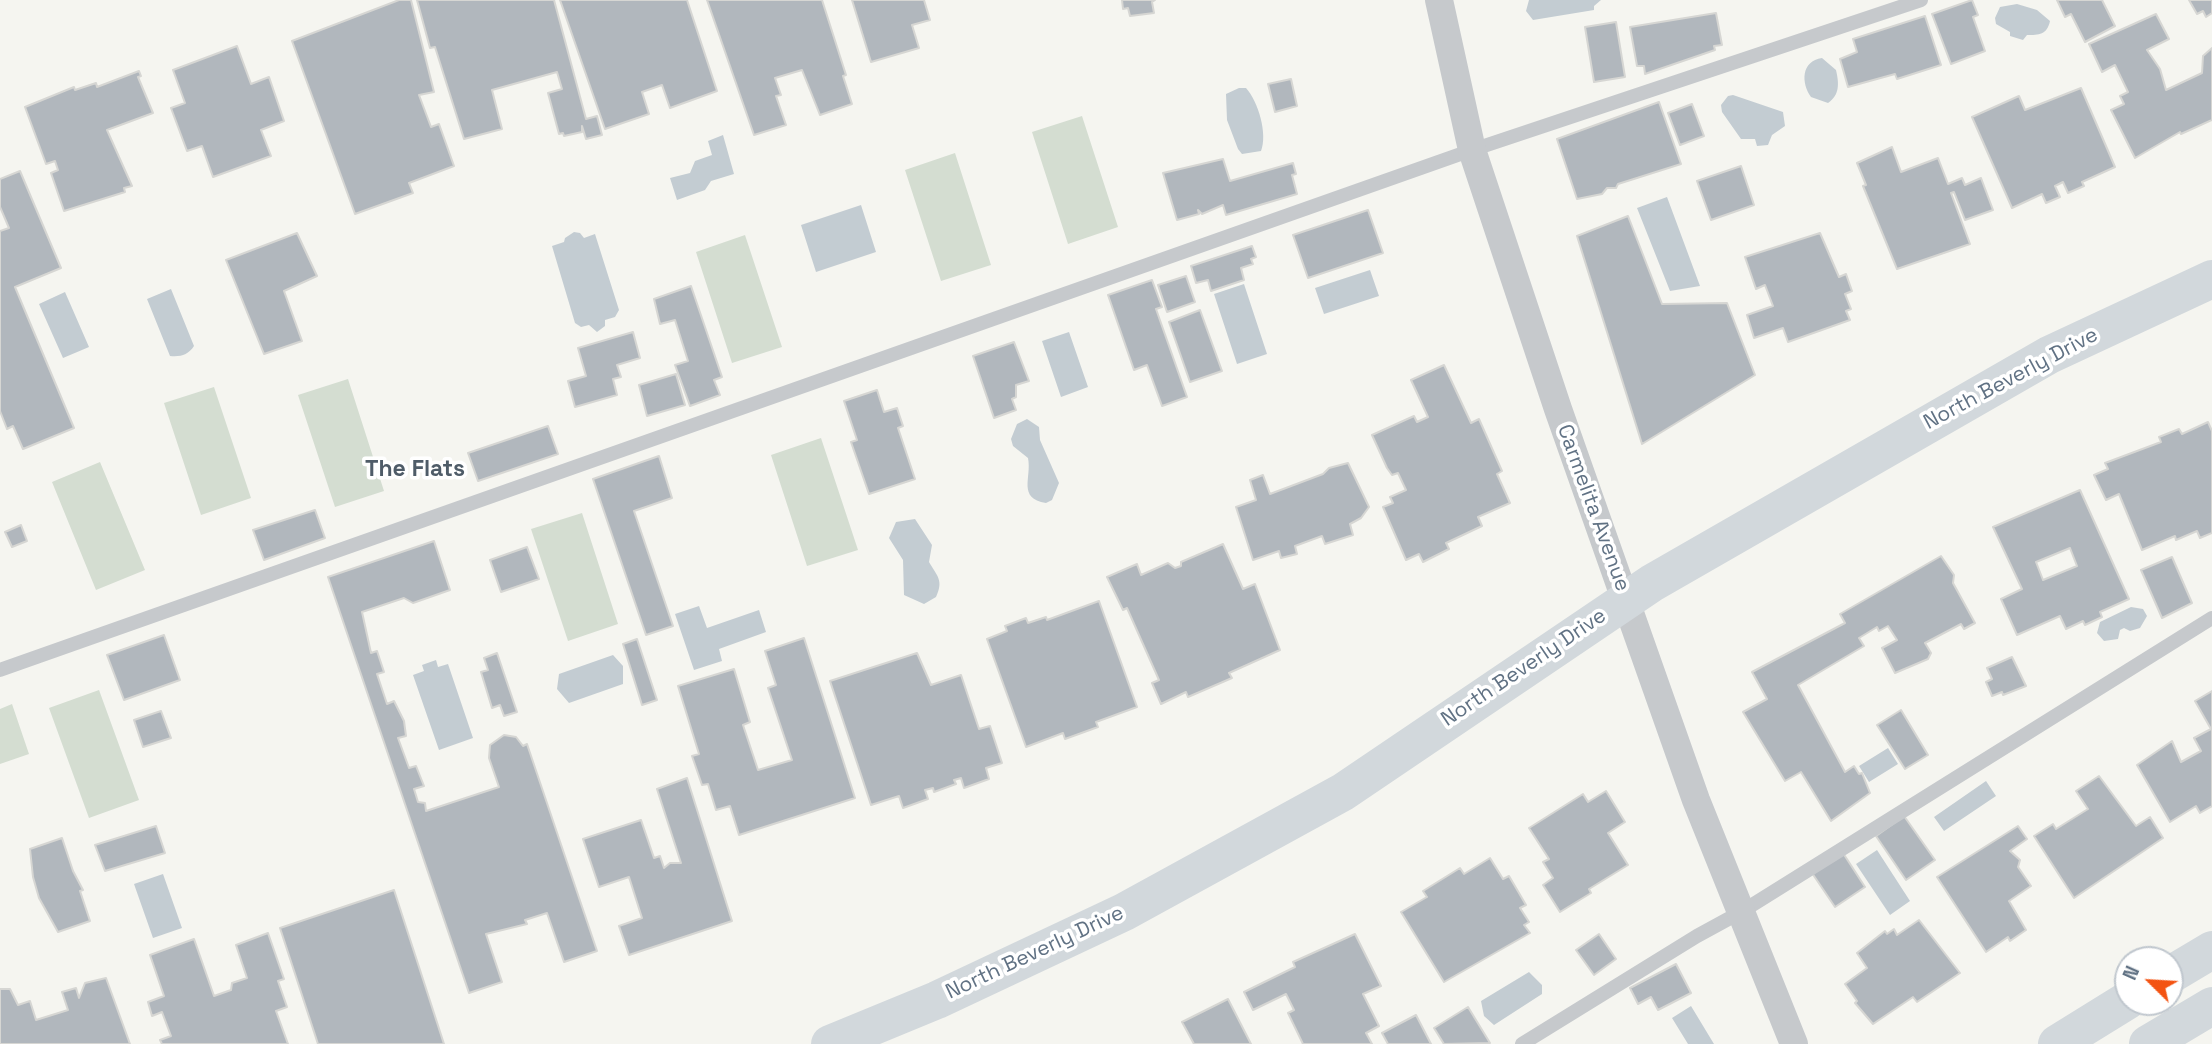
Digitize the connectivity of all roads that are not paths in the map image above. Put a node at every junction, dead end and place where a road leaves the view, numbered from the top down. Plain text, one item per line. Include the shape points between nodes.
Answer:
1 (1438, 0) edge
2 (1922, 0) edge
3 (1472, 150) junction
4 (2212, 279) edge
5 (1625, 599) junction
6 (2212, 618) edge
7 (0, 670) edge
8 (1741, 912) junction
9 (2212, 950) edge
10 (2184, 967) edge
11 (2212, 1006) edge
12 (2114, 1009) edge
13 (830, 1044) edge
14 (1522, 1044) edge
15 (1794, 1044) edge
16 (2057, 1044) edge
17 (2148, 1044) edge

1 - 3 street, Carmelita Avenue
2 - 3 lane
3 - 5 street, Carmelita Avenue
3 - 7 lane
4 - 5 street, North Beverly Drive via 2049,355
5 - 8 street, Carmelita Avenue
5 - 13 street, North Beverly Drive via 1343,792 1124,912 937,1000
6 - 8 lane
8 - 14 lane
8 - 15 street, Carmelita Avenue
9 - 10 street
11 - 17 street
12 - 16 street

